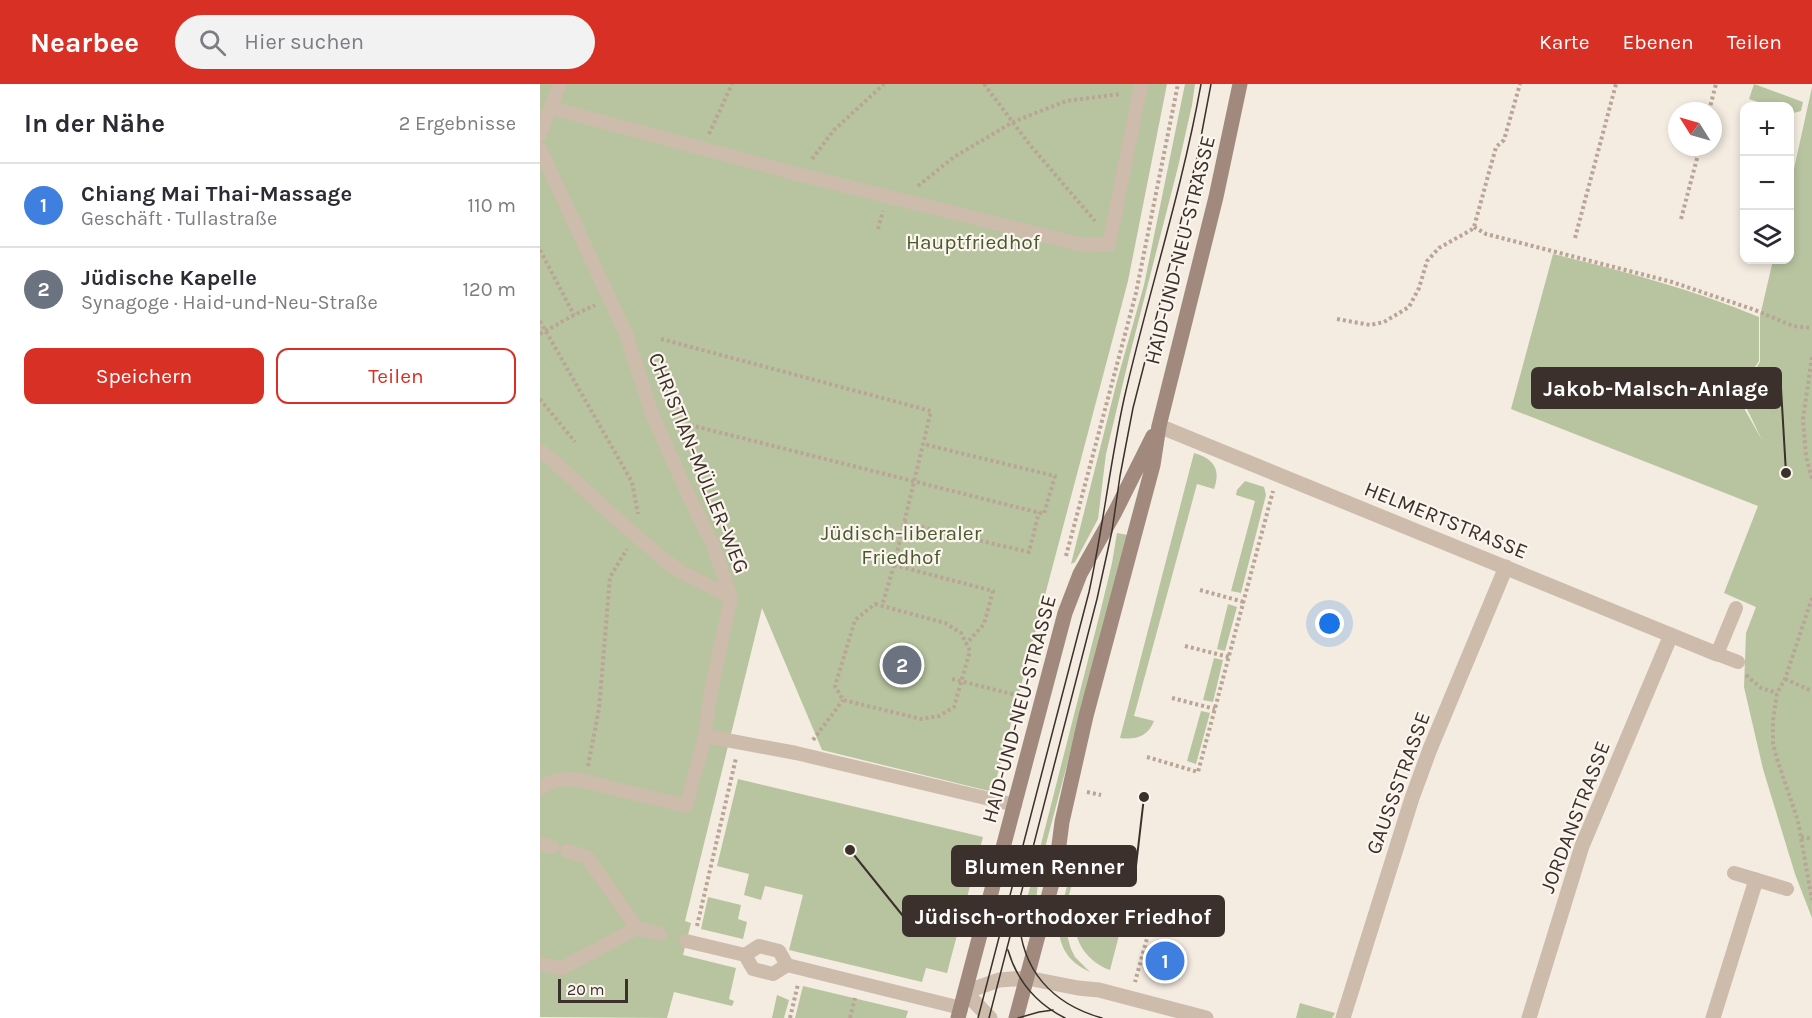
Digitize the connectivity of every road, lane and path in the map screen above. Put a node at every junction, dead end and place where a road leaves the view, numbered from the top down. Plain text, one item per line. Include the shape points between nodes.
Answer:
1 (560, 84) edge
2 (732, 84) edge
3 (884, 84) edge
4 (984, 84) edge
5 (1178, 84) edge
6 (1240, 84) edge
7 (1520, 84) edge
8 (1616, 84) edge
9 (1716, 84) edge
10 (1140, 89) edge
11 (1711, 102) edge
12 (551, 108) junction
13 (1012, 122) junction
14 (540, 134) edge
15 (702, 148) junction
16 (540, 149) edge
17 (1698, 156) edge
18 (801, 175) junction
19 (908, 201) junction
20 (1681, 219) dead end
21 (1474, 227) junction
22 (1575, 238) dead end
23 (1109, 245) junction
24 (540, 250) edge
25 (609, 299) junction
26 (574, 315) junction
27 (1337, 319) dead end
28 (540, 321) edge
29 (1812, 328) edge
30 (546, 331) junction
31 (540, 334) edge
32 (661, 339) dead end
33 (1812, 357) edge
34 (540, 399) edge
35 (690, 425) dead end
36 (1159, 426) junction
37 (575, 442) dead end
38 (923, 444) junction
39 (540, 451) edge
40 (1278, 474) junction
41 (1812, 479) edge
42 (914, 482) junction
43 (1039, 512) junction
44 (904, 524) junction
45 (636, 536) junction
46 (894, 565) junction
47 (1064, 566) dead end
48 (1506, 567) junction
49 (1200, 590) dead end
50 (731, 597) junction
51 (1812, 598) edge
52 (1244, 602) junction
53 (882, 606) junction
54 (1736, 608) dead end
55 (1671, 635) junction
56 (966, 644) junction
57 (1185, 646) dead end
58 (1717, 654) junction
59 (1229, 657) junction
60 (1738, 662) joint
61 (952, 679) dead end
62 (1785, 679) junction
63 (962, 681) junction
64 (1812, 691) edge
65 (1778, 693) junction
66 (1018, 695) dead end
67 (1172, 698) dead end
68 (843, 700) junction
69 (1215, 709) junction
70 (705, 736) junction
71 (816, 737) dead end
72 (740, 743) junction
73 (1147, 757) dead end
74 (585, 782) junction
75 (540, 788) edge
76 (1015, 805) junction
77 (1801, 837) junction
78 (1812, 839) edge
79 (567, 851) dead end
80 (1734, 873) dead end
81 (1756, 880) junction
82 (1787, 889) dead end
83 (1812, 900) edge
84 (1073, 904) dead end
85 (637, 928) junction
86 (660, 934) dead end
87 (690, 941) joint
88 (745, 955) junction
89 (540, 964) edge
90 (787, 965) junction
91 (802, 969) junction
92 (1027, 978) junction
93 (1135, 983) dead end
94 (965, 992) junction
95 (959, 1013) edge
96 (790, 1018) edge
97 (990, 1018) edge
98 (1016, 1018) edge
99 (1206, 1018) edge
100 (1343, 1018) edge
101 (1528, 1018) edge
102 (1713, 1018) edge

1 - 12 lane
2 - 15 path
3 - 18 path via 834,130
4 - 13 path
5 - 47 path via 1136,293
6 - 36 main road, HAID-UND-NEU-STRASSE via 1219,187
7 - 21 path via 1504,140 1496,147
8 - 22 path
9 - 11 path
10 - 13 path via 1066,101
10 - 23 lane
12 - 14 lane
12 - 15 lane
13 - 19 path via 954,156 911,192
13 - 23 path via 1093,218
15 - 18 lane
16 - 25 lane, CHRISTIAN-MÜLLER-WEG
17 - 20 path
18 - 19 lane
19 - 23 lane via 1079,244
21 - 27 path via 1439,248 1427,261 1408,307 1384,322 1370,325
21 - 29 path via 1486,234 1672,282 1793,326
24 - 26 path
25 - 26 path
25 - 50 lane, CHRISTIAN-MÜLLER-WEG via 626,334 652,414 713,545
26 - 30 path
28 - 30 path
30 - 31 path
30 - 45 path via 632,482 638,511
32 - 38 path via 932,411
33 - 41 path via 1803,419
34 - 37 path
35 - 42 path
36 - 40 street, HELMERTSTRASSE
36 - 76 main road, HAID-UND-NEU-STRASSE via 1071,593
36 - 92 main road, HAID-UND-NEU-STRASSE via 1154,465 1086,716 1056,868
38 - 42 path
38 - 43 path via 1055,476 1044,514
39 - 45 lane
40 - 48 street, HELMERTSTRASSE
40 - 52 path
42 - 43 path
42 - 44 path
43 - 44 path via 1029,552
44 - 46 path
45 - 50 lane via 681,572
45 - 74 path via 610,577 599,709
46 - 53 path
46 - 56 path via 993,591 984,624
48 - 55 street, HELMERTSTRASSE
48 - 100 street, GAUSSSTRASSE via 1412,798
49 - 52 path
50 - 70 lane, CHRISTIAN-MÜLLER-WEG
51 - 62 path
52 - 59 path
53 - 56 path via 945,623 961,633
53 - 68 path via 875,604 855,620 836,686
54 - 58 lane
55 - 58 street, HELMERTSTRASSE
55 - 101 street, JORDANSTRASSE via 1582,846
56 - 63 path via 970,651
57 - 59 path
58 - 60 lane, HELMERTSTRASSE
59 - 69 path
60 - 65 path via 1761,688
61 - 63 path
62 - 64 path
62 - 65 path
63 - 66 path
63 - 68 path via 954,707 939,716 921,719
65 - 77 path via 1773,743
67 - 69 path
68 - 71 path
69 - 73 path via 1198,772
70 - 72 lane
70 - 74 lane, CHRISTIAN-MÜLLER-WEG via 686,806
72 - 76 lane
72 - 87 path
74 - 75 lane via 559,779
76 - 94 main road, HAID-UND-NEU-STRASSE
77 - 78 path
77 - 83 path
79 - 85 lane via 587,857
80 - 81 lane
81 - 82 lane
81 - 102 street
84 - 93 path via 1107,910 1149,931
85 - 86 lane
85 - 89 lane via 562,968
87 - 88 lane
88 - 90 lane via 759,946 779,951
88 - 90 lane via 753,969 773,974
90 - 91 lane
91 - 95 lane
91 - 96 path
92 - 94 street via 999,980
92 - 98 main road, HAID-UND-NEU-STRASSE
92 - 99 street via 1099,990
94 - 95 main road, HAID-UND-NEU-STRASSE
94 - 97 street

